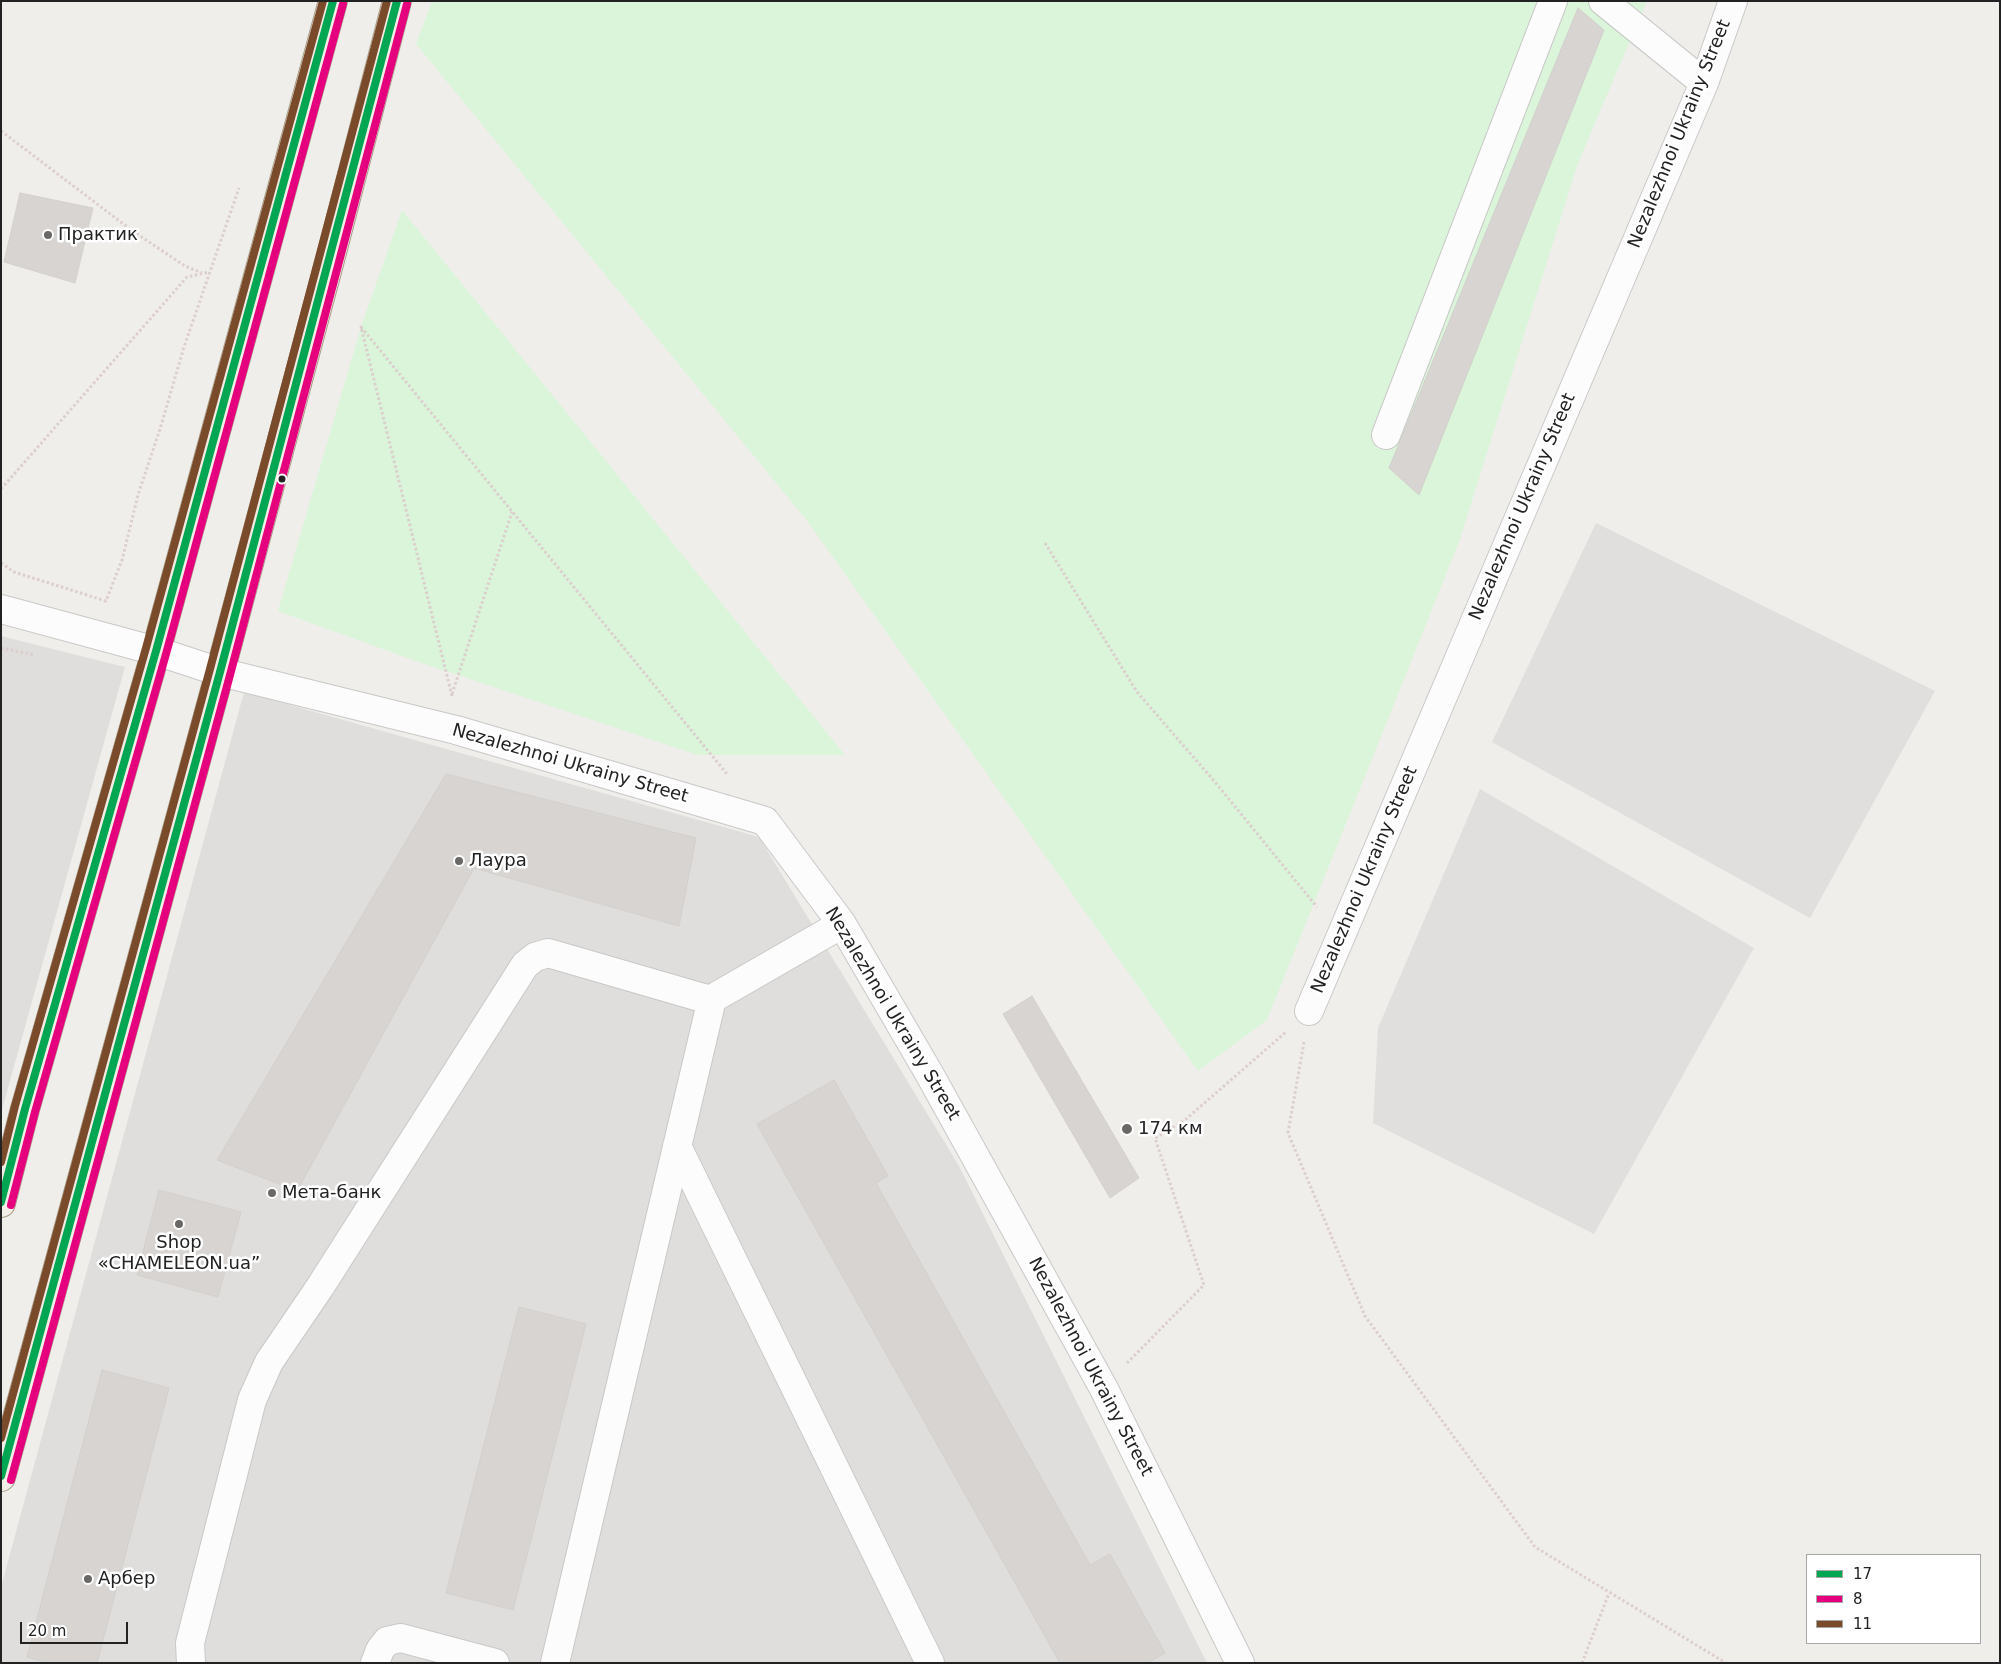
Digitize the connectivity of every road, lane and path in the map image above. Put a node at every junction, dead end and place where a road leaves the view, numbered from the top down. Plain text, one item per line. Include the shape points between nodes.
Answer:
1 (333, 1) edge
2 (397, 1) edge
3 (1553, 1) edge
4 (1603, 1) edge
5 (1733, 1) edge
6 (1704, 83) junction
7 (1, 131) edge
8 (239, 188) dead end
9 (209, 272) junction
10 (203, 273) junction
11 (1386, 434) dead end
12 (1, 489) edge
13 (512, 512) junction
14 (1045, 543) dead end
15 (1, 563) edge
16 (1, 610) edge
17 (156, 651) junction
18 (220, 672) junction
19 (452, 694) junction
20 (456, 730) junction
21 (728, 775) dead end
22 (842, 924) junction
23 (1341, 937) junction
24 (712, 999) junction
25 (1309, 1012) junction
26 (677, 1146) junction
27 (1, 1203) edge
28 (1103, 1387) junction
29 (1, 1477) edge
30 (1609, 1593) junction
31 (191, 1663) edge
32 (375, 1663) edge
33 (495, 1663) edge
34 (555, 1663) edge
35 (930, 1663) edge
36 (1240, 1663) edge
37 (1582, 1663) edge
38 (1726, 1663) edge

1 - 17 main road
2 - 18 main road
3 - 11 street
4 - 6 street
5 - 6 street, Nezalezhnoi Ukrainy Street
6 - 23 street, Nezalezhnoi Ukrainy Street
7 - 10 path via 134,232 184,266
8 - 9 path
9 - 10 path
9 - 15 path via 138,495 122,560 106,601 14,572
10 - 12 path via 188,277
13 - 19 path
13 - 19 path via 361,326
13 - 21 path
14 - 23 path via 1137,692
16 - 17 street, Nezalezhnoi Ukrainy Street
17 - 18 street, Nezalezhnoi Ukrainy Street
17 - 27 main road
18 - 20 street, Nezalezhnoi Ukrainy Street
18 - 29 main road
19 - 20 path
20 - 22 street, Nezalezhnoi Ukrainy Street via 766,821
22 - 24 street
22 - 28 street, Nezalezhnoi Ukrainy Street via 930,1074
23 - 25 street, Nezalezhnoi Ukrainy Street
24 - 26 street
24 - 31 street via 548,953 525,965 269,1362 252,1400 190,1642
25 - 28 path via 1184,1120 1155,1138 1204,1285
25 - 30 path via 1288,1133 1365,1316 1535,1547
26 - 34 street
26 - 35 street
28 - 36 street, Nezalezhnoi Ukrainy Street
30 - 37 path
30 - 38 path
32 - 33 street via 387,1640 401,1638

